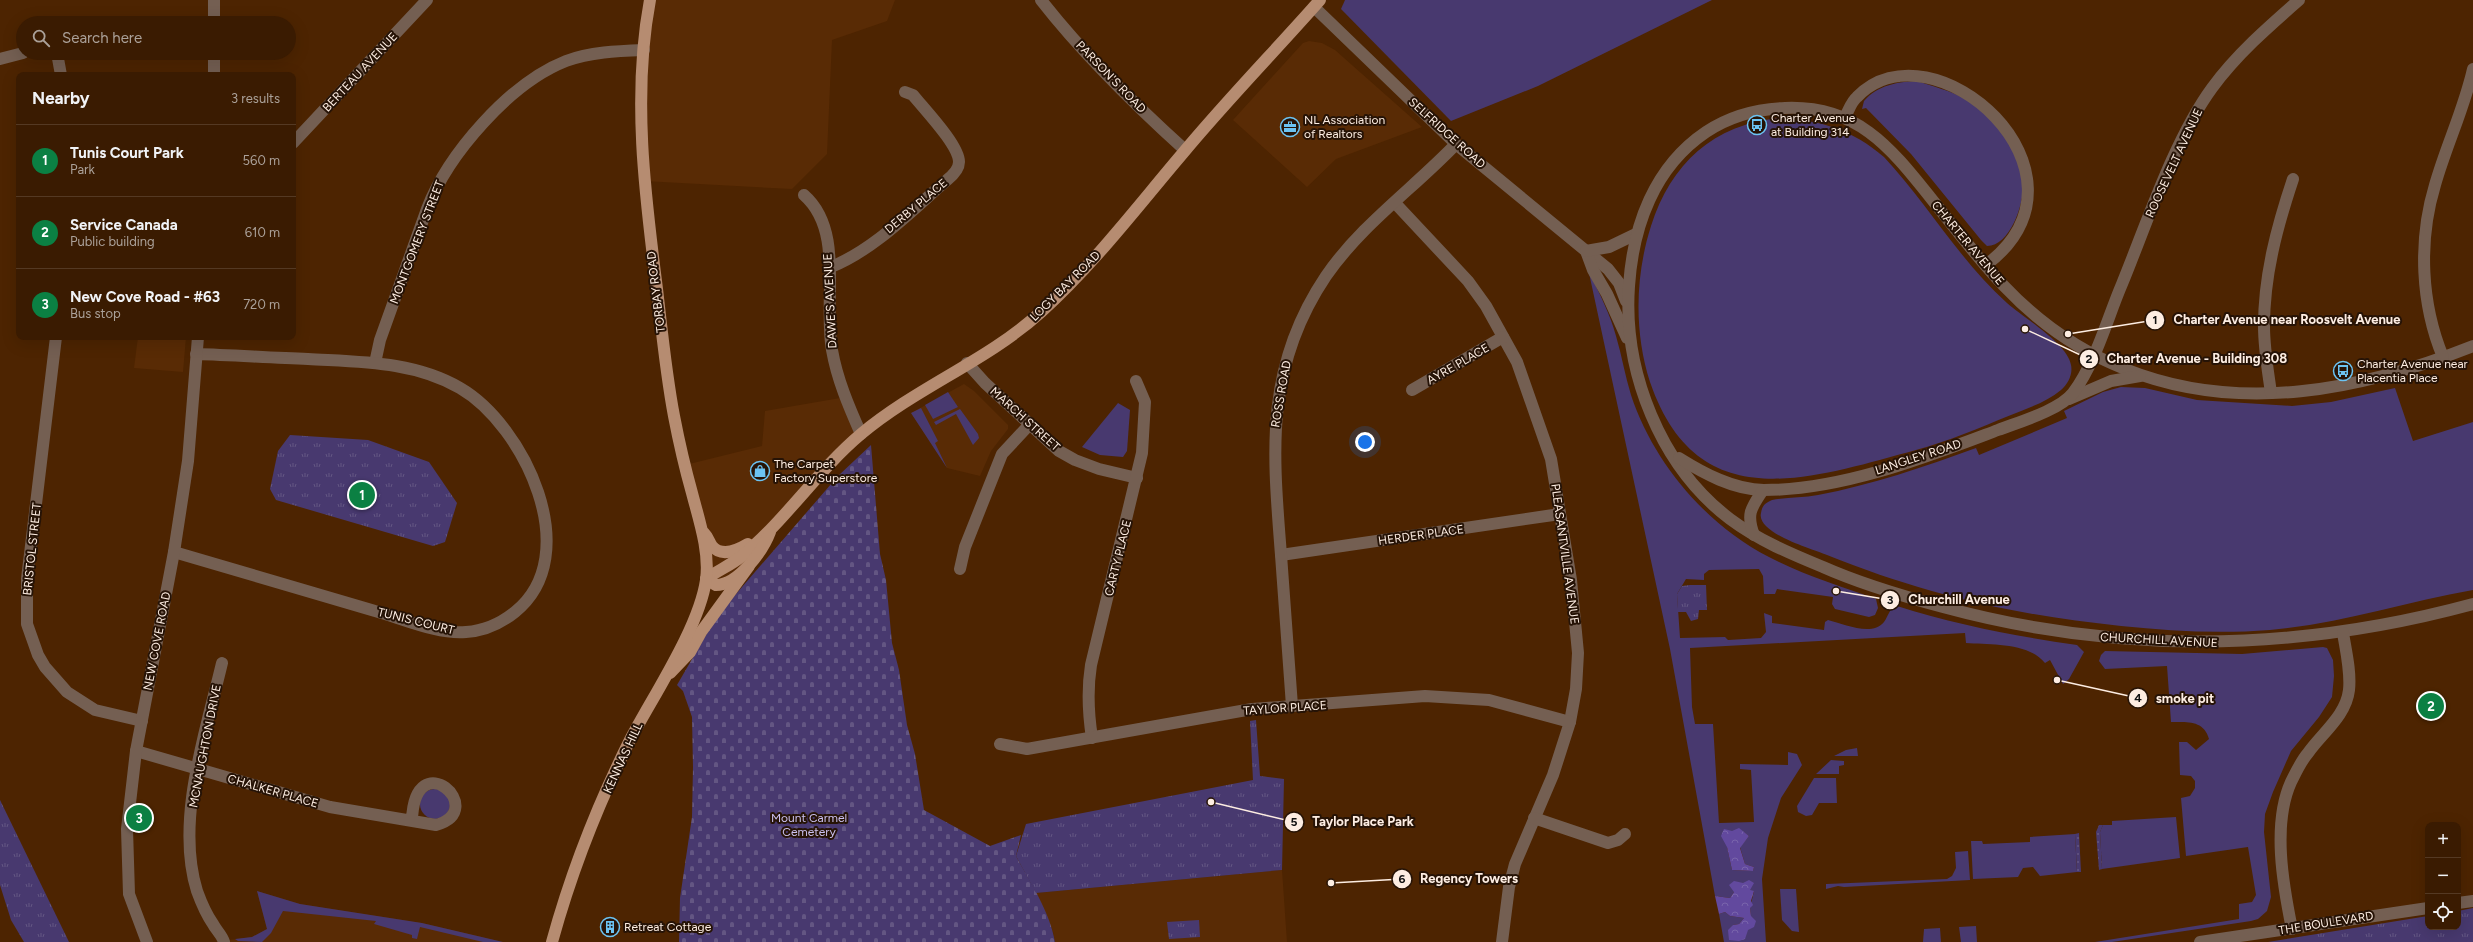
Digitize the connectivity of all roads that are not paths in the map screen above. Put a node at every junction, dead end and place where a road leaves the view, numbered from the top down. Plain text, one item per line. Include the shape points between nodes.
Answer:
1 (214, 0) edge
2 (428, 0) edge
3 (650, 0) edge
4 (1041, 0) edge
5 (2299, 0) edge
6 (1317, 3) edge
7 (214, 16) edge
8 (644, 50) junction
9 (16, 55) edge
10 (0, 59) edge
11 (58, 60) edge
12 (214, 60) edge
13 (2473, 69) edge
14 (60, 72) edge
15 (214, 72) edge
16 (905, 92) dead end
17 (1845, 118) junction
18 (296, 140) edge
19 (1456, 144) junction
20 (1185, 150) junction
21 (2293, 179) dead end
22 (804, 195) dead end
23 (1395, 203) junction
24 (1636, 234) junction
25 (1586, 251) junction
26 (1986, 266) junction
27 (831, 267) junction
28 (1628, 308) junction
29 (1503, 337) junction
30 (56, 340) edge
31 (198, 340) edge
32 (1630, 346) junction
33 (2473, 346) edge
34 (196, 354) junction
35 (2093, 355) junction
36 (2443, 357) junction
37 (375, 363) junction
38 (967, 363) junction
39 (2145, 376) junction
40 (1136, 381) dead end
41 (1412, 390) dead end
42 (2271, 394) junction
43 (2066, 400) junction
44 (1030, 424) junction
45 (861, 434) junction
46 (1674, 455) junction
47 (1137, 478) junction
48 (1763, 490) junction
49 (1560, 514) junction
50 (771, 528) junction
51 (701, 531) junction
52 (1754, 535) junction
53 (755, 543) junction
54 (174, 552) junction
55 (1281, 555) junction
56 (749, 566) junction
57 (960, 569) dead end
58 (706, 579) junction
59 (2473, 604) edge
60 (2343, 633) junction
61 (222, 662) dead end
62 (664, 678) junction
63 (1292, 706) junction
64 (142, 721) junction
65 (1570, 722) junction
66 (1092, 738) junction
67 (1000, 744) dead end
68 (136, 751) junction
69 (198, 769) junction
70 (1534, 818) junction
71 (412, 820) dead end
72 (1626, 834) dead end
73 (2473, 901) edge
74 (2461, 903) edge
75 (2425, 908) edge
76 (2292, 929) junction
77 (148, 942) edge
78 (224, 942) edge
79 (552, 942) edge
80 (1502, 942) edge
81 (2200, 942) edge

1 - 7 street
2 - 18 street, BERTEAU AVENUE
3 - 8 main road, TORBAY ROAD
4 - 20 street, PARSON'S ROAD via 1114,83
5 - 35 street, ROOSEVELT AVENUE via 2236,59 2212,88 2194,116
6 - 19 street, SELFRIDGE ROAD
6 - 20 main road, LOGY BAY ROAD
8 - 37 street, MONTGOMERY STREET via 594,53 566,61 541,73 458,151 429,203 380,340
8 - 51 main road, TORBAY ROAD via 643,162 661,335 677,428
9 - 10 street
11 - 14 street
12 - 15 street
13 - 36 street via 2434,186 2426,220 2425,294 2433,334
16 - 27 street, DERBY PLACE via 913,95 948,140 956,151 959,163 947,180 899,222 852,258
17 - 24 street, CHARTER AVENUE via 1813,109 1782,108 1748,113 1721,123 1690,144 1662,174 1650,195
17 - 26 street, CHARTER AVENUE via 1874,134 1890,148
17 - 26 street via 1858,95 1888,78 1903,75 1923,77 1953,87 1971,96 2003,123 2022,156 2029,187 2027,204 2014,237 2002,253
19 - 23 street, ROSS ROAD
19 - 25 street, SELFRIDGE ROAD
20 - 38 main road, LOGY BAY ROAD via 1105,247 1041,312 1006,340
21 - 42 street via 2278,224 2268,271 2264,328
22 - 27 street, DAWE'S AVENUE via 814,204 822,217
23 - 29 street, PLEASANTVILLE AVENUE via 1468,281
23 - 55 street, ROSS ROAD via 1357,238 1326,276 1299,325 1289,351 1278,396 1274,430
24 - 25 street via 1609,247
24 - 28 street, CHARTER AVENUE via 1631,261
25 - 28 street, SELFRIDGE ROAD via 1614,276 1624,293
25 - 32 street
26 - 35 street, CHARTER AVENUE via 2021,303 2070,342
27 - 45 street, DAWE'S AVENUE via 829,316 832,350 846,397
28 - 32 street, CHARTER AVENUE
29 - 41 street, AYRE PLACE
29 - 49 street, PLEASANTVILLE AVENUE via 1527,388 1551,459
30 - 64 street, BRISTOL STREET via 27,579 28,624 45,667 67,692 95,710
31 - 34 street, NEW COVE ROAD
32 - 46 street, CHURCHILL AVENUE via 1652,416
33 - 36 street, CHARTER AVENUE
34 - 37 street, TUNIS COURT
34 - 54 street, NEW COVE ROAD via 188,462
35 - 39 street, CHARTER AVENUE
35 - 43 street, LANGLEY ROAD via 2075,389
36 - 42 street, CHARTER AVENUE via 2409,370 2348,386
37 - 54 street, TUNIS COURT via 407,367 459,387 479,400 518,446 534,480 545,529 542,569 531,595 523,605 497,624 483,630 463,633 442,630
38 - 44 street, MARCH STREET
38 - 45 main road, LOGY BAY ROAD via 903,402
39 - 42 street, CHARTER AVENUE via 2207,391
39 - 43 street, LANGLEY ROAD via 2111,381
40 - 47 street, CARTY PLACE via 1146,402 1145,430
43 - 48 street, LANGLEY ROAD via 2020,421 1904,463 1820,485
44 - 47 street, MARCH STREET via 1059,451 1075,460
44 - 57 street via 1002,454 965,547
45 - 50 main road, LOGY BAY ROAD via 838,454
46 - 48 street, LANGLEY ROAD via 1722,481
46 - 52 street, CHURCHILL AVENUE via 1709,500 1730,519
47 - 66 street, CARTY PLACE via 1091,665 1088,703
48 - 52 street via 1749,514
49 - 55 street, HERDER PLACE
49 - 65 street, PLEASANTVILLE AVENUE via 1571,580 1578,653 1576,689
50 - 53 main road, LOGY BAY ROAD
50 - 56 main road, LOGY BAY ROAD via 765,545
51 - 53 main road via 714,548 725,553
51 - 58 main road, TORBAY ROAD
52 - 60 street, CHURCHILL AVENUE via 1836,573 1909,598 1983,618 2040,629 2100,637 2183,643 2266,641
53 - 58 main road, LOGY BAY ROAD via 741,557
54 - 64 street, NEW COVE ROAD
55 - 63 street, ROSS ROAD
56 - 58 main road, LOGY BAY ROAD via 721,585
56 - 62 main road via 701,632 690,652
58 - 62 main road, KENNAS HILL via 696,612
59 - 60 street, CHURCHILL AVENUE
60 - 76 street via 2349,676 2346,701 2338,717 2307,753 2291,783 2284,811 2281,835 2284,891
61 - 69 street, MCNAUGHTON DRIVE
62 - 79 main road, KENNAS HILL via 629,744 602,804 574,871
63 - 65 street, TAYLOR PLACE via 1425,696 1459,697 1489,700
63 - 66 street, TAYLOR PLACE via 1252,709
64 - 68 street, NEW COVE ROAD
65 - 70 street, PLEASANTVILLE AVENUE via 1554,775
66 - 67 street, TAYLOR PLACE via 1027,749
68 - 69 street, CHALKER PLACE
68 - 77 street, NEW COVE ROAD via 127,829 127,878 135,913
69 - 71 street, CHALKER PLACE via 330,807
69 - 78 street, MCNAUGHTON DRIVE via 192,812 192,864 197,891
70 - 72 street via 1608,843
70 - 80 street, PLEASANTVILLE AVENUE via 1523,841 1509,887
73 - 74 street
75 - 76 street, THE BOULEVARD
76 - 81 street, THE BOULEVARD

